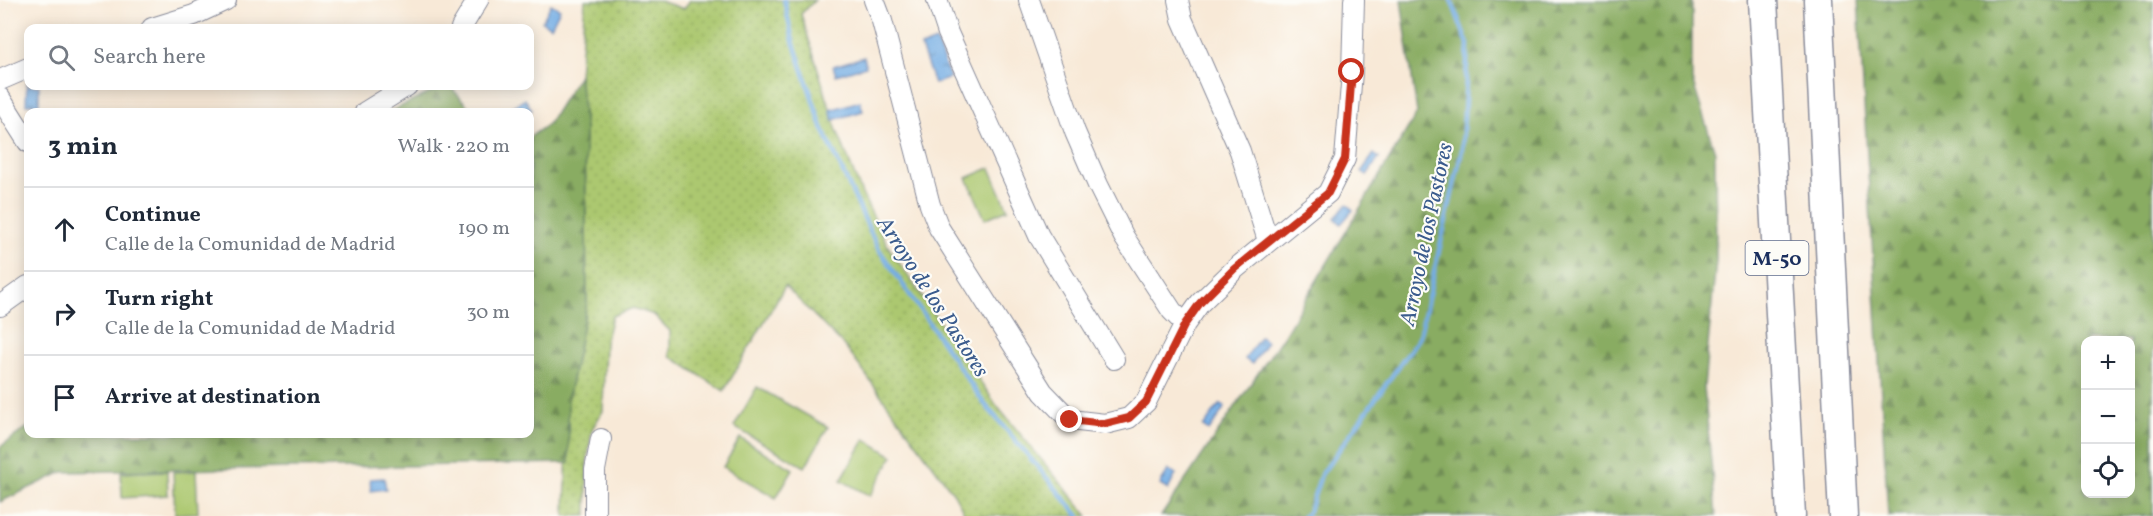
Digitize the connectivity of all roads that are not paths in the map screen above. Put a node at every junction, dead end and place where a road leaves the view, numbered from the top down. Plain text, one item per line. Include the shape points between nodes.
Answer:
1 (226, 0) edge
2 (478, 0) edge
3 (874, 0) edge
4 (937, 0) edge
5 (1029, 0) edge
6 (1178, 0) edge
7 (1354, 0) edge
8 (1763, 0) edge
9 (1818, 0) edge
10 (165, 24) edge
11 (463, 24) edge
12 (24, 70) edge
13 (0, 80) edge
14 (401, 90) edge
15 (0, 98) edge
16 (371, 108) edge
17 (24, 136) edge
18 (1268, 241) junction
19 (24, 289) edge
20 (0, 306) edge
21 (1185, 324) junction
22 (1114, 358) dead end
23 (601, 439) dead end
24 (595, 516) edge
25 (1791, 516) edge
26 (1843, 516) edge

1 - 10 street
2 - 11 street
3 - 21 street via 939,228 1043,392 1070,420 1105,424 1129,418 1146,402
4 - 22 street via 1039,236
5 - 21 street via 1075,132 1098,185 1124,237 1172,311
6 - 18 street via 1182,19 1240,151
7 - 18 street via 1345,159 1328,193
8 - 25 highway, M-50
9 - 26 highway, M-50
12 - 13 street
14 - 16 street
15 - 17 street
18 - 21 street via 1200,303
19 - 20 street
23 - 24 street via 595,470

